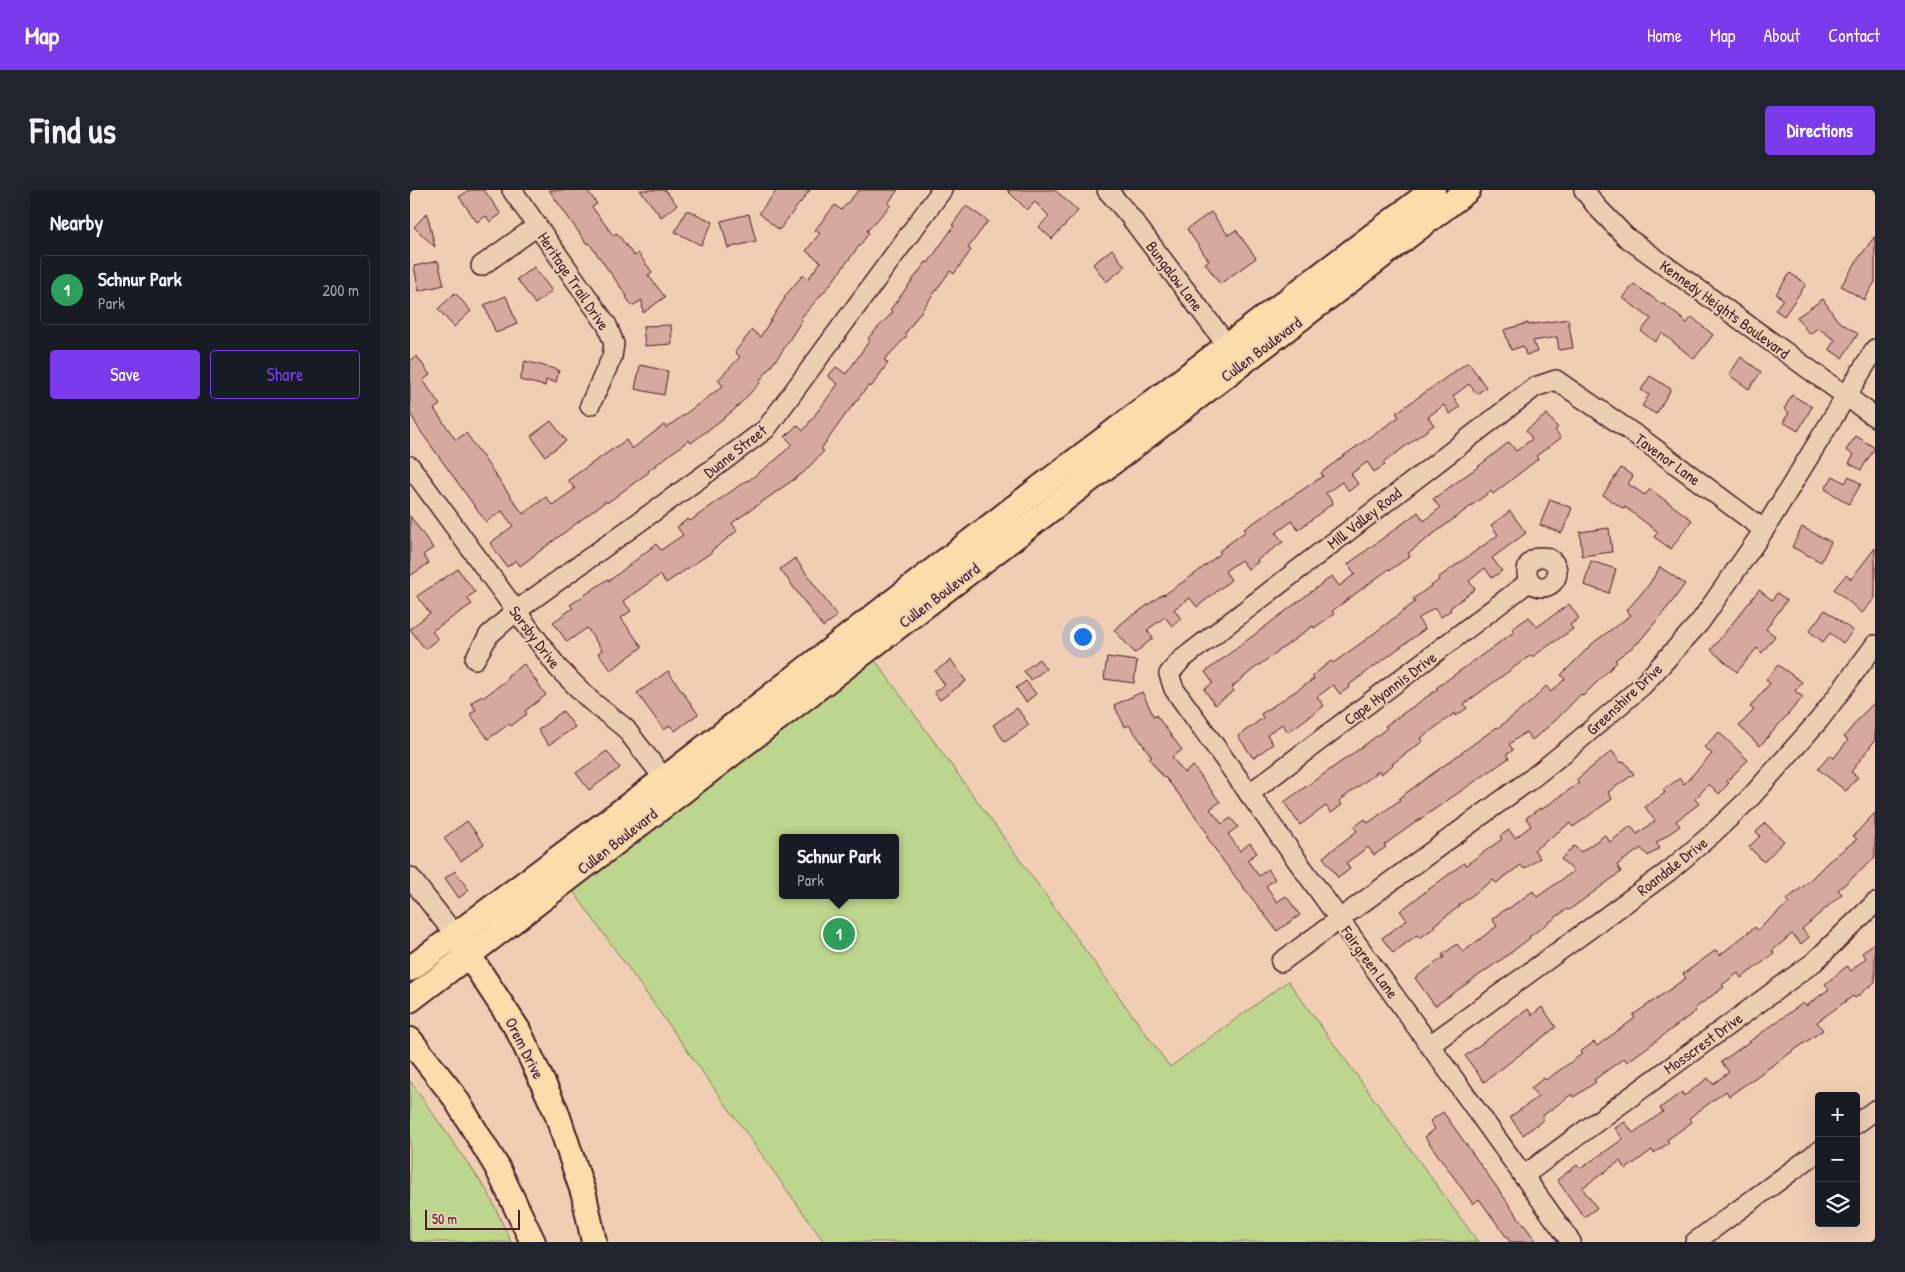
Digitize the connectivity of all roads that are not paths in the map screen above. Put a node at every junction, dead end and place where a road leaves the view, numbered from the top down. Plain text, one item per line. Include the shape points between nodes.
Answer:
1 (512, 190) edge
2 (942, 190) edge
3 (1107, 190) edge
4 (1433, 190) edge
5 (1468, 190) edge
6 (1584, 190) edge
7 (537, 226) junction
8 (1393, 235) junction
9 (481, 266) dead end
10 (1228, 346) junction
11 (1875, 349) edge
12 (1242, 365) junction
13 (1572, 390) joint
14 (1846, 397) junction
15 (590, 405) dead end
16 (1875, 417) edge
17 (410, 466) edge
18 (1033, 493) junction
19 (1048, 513) junction
20 (1764, 530) junction
21 (1530, 581) dead end
22 (516, 612) junction
23 (1875, 645) edge
24 (849, 649) junction
25 (475, 659) dead end
26 (1171, 680) joint
27 (670, 787) junction
28 (1249, 794) junction
29 (410, 877) edge
30 (1875, 903) edge
31 (1339, 919) junction
32 (455, 935) junction
33 (470, 956) junction
34 (1281, 962) dead end
35 (410, 969) edge
36 (410, 1000) edge
37 (410, 1040) edge
38 (1430, 1045) junction
39 (1875, 1110) edge
40 (1860, 1121) edge
41 (1815, 1154) edge
42 (1523, 1176) junction
43 (533, 1242) edge
44 (594, 1242) edge
45 (1571, 1242) edge
46 (1695, 1242) edge

1 - 7 street, Heritage Trail Drive
2 - 22 street, Duane Street via 766,429
3 - 10 street, Bungalow Lane
4 - 8 main road, Cullen Boulevard
5 - 8 main road, Cullen Boulevard
6 - 14 street, Kennedy Heights Boulevard via 1626,236
7 - 9 street
7 - 15 street, Heritage Trail Drive via 607,325 614,344 612,357
8 - 10 main road, Cullen Boulevard
8 - 12 main road, Cullen Boulevard
10 - 12 street, Bungalow Lane
10 - 18 main road, Cullen Boulevard
11 - 14 street, Greenshire Drive
12 - 19 main road, Cullen Boulevard
13 - 20 street, Tavenor Lane
13 - 26 street, Mill Valley Road via 1556,380 1534,387 1180,660 1169,674
14 - 16 street, Kennedy Heights Boulevard
14 - 20 street, Greenshire Drive
17 - 22 street, Sorsby Drive
18 - 19 main road
18 - 24 main road, Cullen Boulevard
19 - 24 main road, Cullen Boulevard
20 - 31 street, Greenshire Drive via 1700,622 1642,686 1531,779
21 - 28 street, Cape Hyannis Drive
22 - 25 street, Duane Street via 489,635
22 - 27 street, Sorsby Drive via 558,668 591,701 625,728
23 - 38 street, Roandale Drive via 1820,719 1750,798 1712,834 1669,871
24 - 27 main road, Cullen Boulevard
26 - 28 street, Fairgreen Lane via 1174,690
27 - 32 main road, Cullen Boulevard
27 - 33 main road, Cullen Boulevard
28 - 31 street, Fairgreen Lane
29 - 32 street, Orem Drive
30 - 42 street, Mosscrest Drive via 1814,962
31 - 34 street, Greenshire Drive
31 - 38 street, Fairgreen Lane
32 - 33 main road, Orem Drive
32 - 35 main road, Cullen Boulevard
33 - 36 main road, Cullen Boulevard
33 - 44 main road, Orem Drive via 518,1030 556,1111 584,1195
37 - 43 main road via 454,1096 497,1167
38 - 42 street, Fairgreen Lane
39 - 40 street
41 - 46 street
42 - 45 street, Fairgreen Lane

